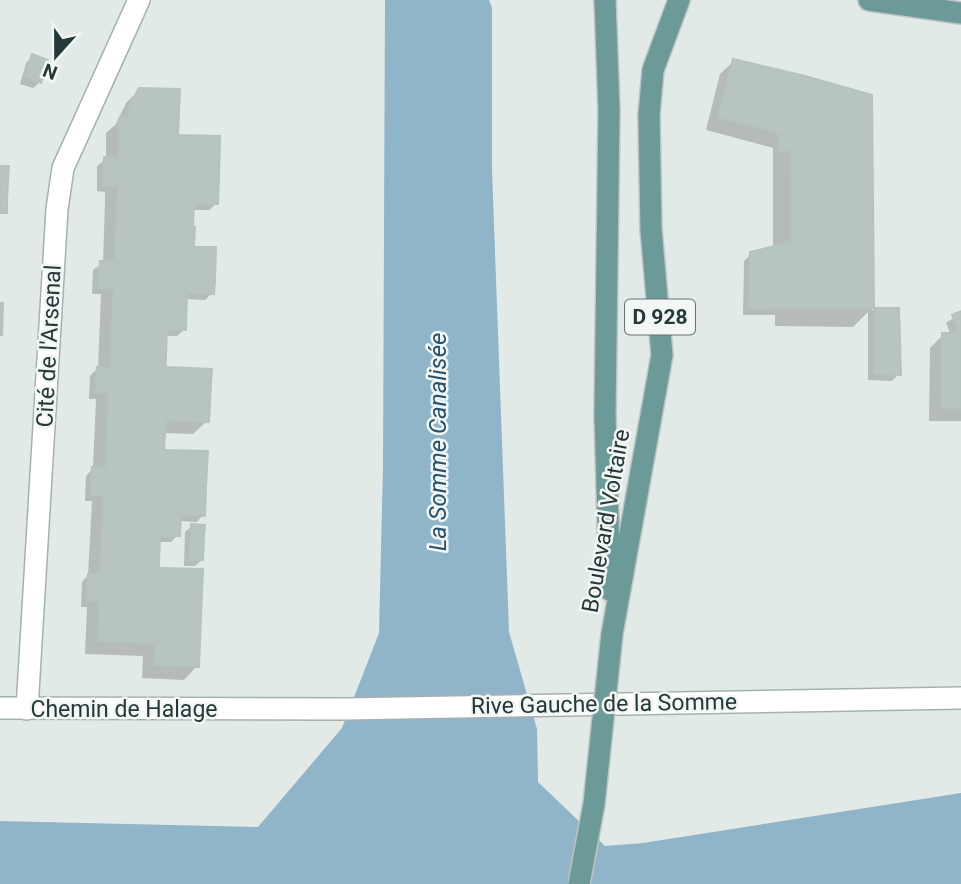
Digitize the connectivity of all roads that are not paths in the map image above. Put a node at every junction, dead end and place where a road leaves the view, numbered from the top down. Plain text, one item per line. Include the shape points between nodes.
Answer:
1 (139, 0) edge
2 (605, 0) edge
3 (679, 0) edge
4 (869, 0) edge
5 (932, 0) edge
6 (959, 13) edge
7 (612, 634) junction
8 (961, 698) edge
9 (0, 708) edge
10 (27, 709) junction
11 (247, 709) joint
12 (579, 884) edge

1 - 10 street, Cité de l'Arsenal via 63,168
2 - 7 main road, Boulevard Voltaire / D 928 via 609,110 605,415
3 - 7 main road, Boulevard Voltaire / D 928 via 653,69 649,115 651,229 662,355
4 - 6 main road
5 - 6 main road
7 - 12 main road, D 928, bridge via 594,804
8 - 11 street, Rive Gauche de la Somme
9 - 10 street, Chemin de Halage
10 - 11 street, Chemin de Halage

